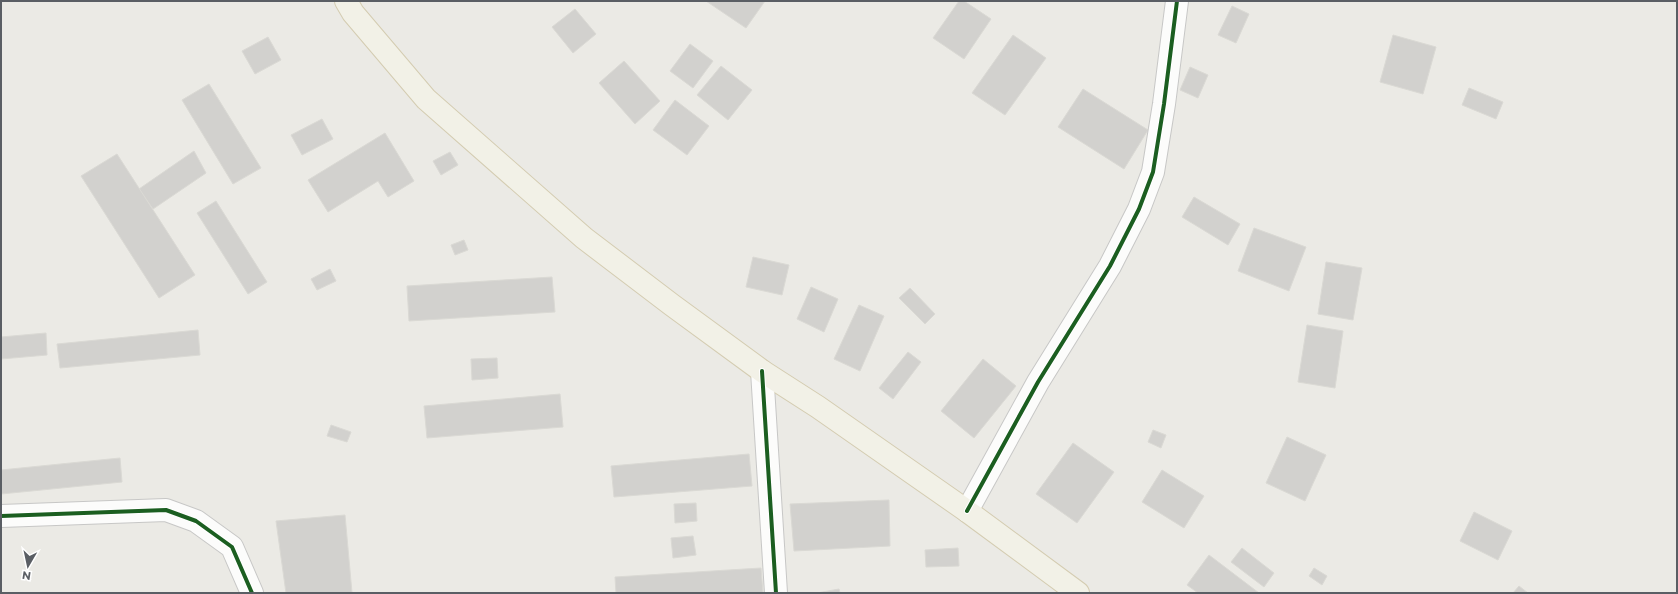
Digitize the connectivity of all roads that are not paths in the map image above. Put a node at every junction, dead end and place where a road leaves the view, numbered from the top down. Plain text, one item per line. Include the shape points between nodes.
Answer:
1 (346, 1) edge
2 (1177, 1) edge
3 (762, 372) junction
4 (967, 510) junction
5 (1, 516) edge
6 (252, 593) edge
7 (776, 593) edge
8 (1078, 593) edge

1 - 3 main road via 353,13 432,104 584,238
2 - 4 street via 1153,172 1139,210 1110,266 1038,382
3 - 4 main road via 818,407
3 - 7 street
4 - 8 main road
5 - 6 street via 166,510 196,521 232,547

